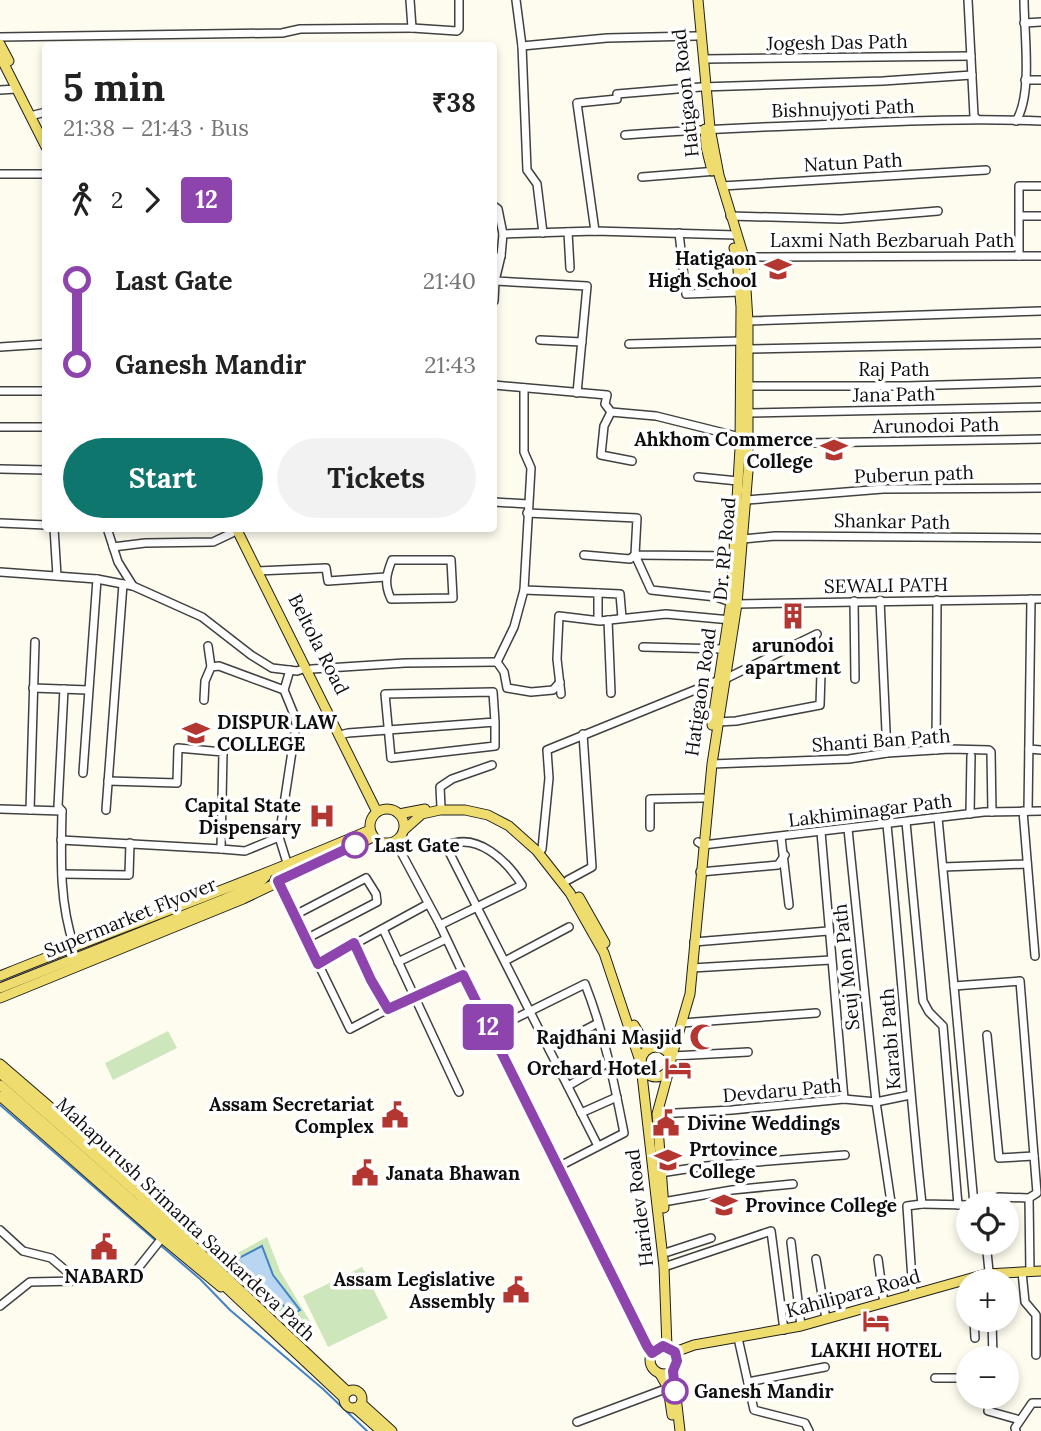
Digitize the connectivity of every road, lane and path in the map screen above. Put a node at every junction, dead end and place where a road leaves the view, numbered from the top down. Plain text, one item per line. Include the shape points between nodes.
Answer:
1 (410, 0) edge
2 (458, 0) edge
3 (516, 0) edge
4 (695, 0) edge
5 (968, 0) edge
6 (1024, 0) edge
7 (1041, 22) edge
8 (1024, 23) junction
9 (412, 28) junction
10 (696, 36) junction
11 (0, 37) edge
12 (0, 44) edge
13 (522, 46) junction
14 (0, 56) edge
15 (971, 56) junction
16 (704, 59) junction
17 (972, 75) junction
18 (1025, 80) junction
19 (1041, 80) edge
20 (704, 87) junction
21 (16, 89) junction
22 (0, 90) edge
23 (42, 113) edge
24 (32, 115) junction
25 (977, 119) junction
26 (1016, 121) junction
27 (1041, 121) edge
28 (707, 128) junction
29 (42, 129) edge
30 (625, 135) dead end
31 (42, 139) edge
32 (986, 170) dead end
33 (715, 172) junction
34 (0, 174) edge
35 (42, 174) edge
36 (642, 177) dead end
37 (722, 186) junction
38 (1041, 186) edge
39 (497, 208) edge
40 (938, 211) dead end
41 (730, 216) junction
42 (1020, 216) junction
43 (1041, 216) edge
44 (595, 231) junction
45 (568, 232) junction
46 (543, 233) junction
47 (679, 233) junction
48 (503, 234) junction
49 (733, 234) junction
50 (1019, 256) junction
51 (1041, 256) edge
52 (497, 257) edge
53 (741, 257) junction
54 (570, 268) dead end
55 (497, 281) edge
56 (740, 292) junction
57 (1041, 311) edge
58 (748, 321) junction
59 (540, 340) dead end
60 (741, 341) junction
61 (582, 342) junction
62 (1041, 343) edge
63 (42, 344) edge
64 (629, 344) dead end
65 (1, 346) edge
66 (748, 349) junction
67 (1041, 382) edge
68 (497, 385) edge
69 (748, 386) junction
70 (524, 388) junction
71 (0, 391) edge
72 (42, 391) edge
73 (577, 393) junction
74 (1041, 407) edge
75 (611, 412) junction
76 (748, 413) junction
77 (0, 427) edge
78 (42, 427) edge
79 (744, 438) junction
80 (1041, 439) edge
81 (632, 461) dead end
82 (0, 469) edge
83 (42, 470) edge
84 (698, 477) dead end
85 (738, 481) junction
86 (1041, 488) edge
87 (747, 500) junction
88 (497, 502) edge
89 (528, 504) junction
90 (527, 513) junction
91 (0, 523) edge
92 (42, 525) edge
93 (54, 532) edge
94 (108, 532) edge
95 (232, 532) edge
96 (235, 532) edge
97 (244, 532) edge
98 (1041, 538) edge
99 (743, 539) junction
100 (113, 547) junction
101 (584, 555) dead end
102 (635, 555) junction
103 (733, 556) junction
104 (260, 570) junction
105 (0, 572) edge
106 (57, 576) junction
107 (386, 577) junction
108 (97, 579) junction
109 (123, 584) junction
110 (133, 586) junction
111 (524, 590) junction
112 (598, 593) junction
113 (1031, 599) junction
114 (1041, 599) edge
115 (880, 600) junction
116 (937, 600) junction
117 (854, 601) junction
118 (734, 602) junction
119 (622, 618) junction
120 (598, 620) junction
121 (608, 620) junction
122 (731, 620) junction
123 (817, 634) dead end
124 (36, 642) dead end
125 (208, 646) dead end
126 (643, 647) dead end
127 (723, 649) junction
128 (497, 662) junction
129 (211, 667) junction
130 (309, 668) junction
131 (290, 670) junction
132 (821, 673) dead end
133 (855, 679) dead end
134 (721, 680) junction
135 (560, 681) junction
136 (33, 688) junction
137 (64, 689) junction
138 (88, 690) junction
139 (284, 690) junction
140 (611, 693) dead end
141 (561, 694) dead end
142 (204, 701) dead end
143 (495, 722) junction
144 (718, 722) junction
145 (387, 730) junction
146 (344, 734) junction
147 (583, 734) junction
148 (936, 750) junction
149 (1029, 750) junction
150 (1041, 750) edge
151 (887, 753) junction
152 (971, 755) dead end
153 (712, 764) junction
154 (492, 765) dead end
155 (83, 773) dead end
156 (108, 781) junction
157 (703, 798) junction
158 (441, 807) junction
159 (0, 808) edge
160 (30, 810) junction
161 (106, 810) dead end
162 (62, 811) junction
163 (380, 811) junction
164 (1025, 811) junction
165 (1041, 811) edge
166 (992, 812) junction
167 (399, 814) junction
168 (970, 814) junction
169 (938, 818) junction
170 (906, 822) junction
171 (887, 825) junction
172 (650, 827) dead end
173 (848, 829) junction
174 (404, 830) junction
175 (821, 832) junction
176 (372, 833) junction
177 (279, 837) junction
178 (781, 837) junction
179 (61, 840) junction
180 (395, 841) junction
181 (130, 843) junction
182 (700, 844) junction
183 (221, 849) junction
184 (541, 851) junction
185 (785, 855) junction
186 (1027, 864) junction
187 (288, 866) junction
188 (943, 867) junction
189 (270, 872) junction
190 (700, 872) junction
191 (62, 874) junction
192 (568, 880) junction
193 (278, 881) junction
194 (428, 904) junction
195 (789, 905) dead end
196 (477, 907) junction
197 (295, 915) junction
198 (440, 925) junction
199 (569, 927) dead end
200 (383, 929) junction
201 (828, 931) junction
202 (306, 939) junction
203 (446, 939) junction
204 (694, 942) junction
205 (354, 943) junction
206 (74, 946) junction
207 (1035, 956) dead end
208 (831, 960) junction
209 (505, 961) junction
210 (398, 962) junction
211 (318, 964) junction
212 (692, 968) junction
213 (463, 975) junction
214 (0, 976) edge
215 (954, 986) junction
216 (0, 988) edge
217 (415, 996) junction
218 (0, 998) edge
219 (388, 1009) junction
220 (531, 1012) junction
221 (816, 1013) dead end
222 (598, 1023) junction
223 (682, 1023) junction
224 (490, 1031) junction
225 (986, 1034) dead end
226 (653, 1047) junction
227 (549, 1049) junction
228 (748, 1052) dead end
229 (672, 1057) junction
230 (609, 1062) junction
231 (641, 1063) junction
232 (0, 1064) edge
233 (669, 1070) junction
234 (0, 1073) edge
235 (0, 1085) edge
236 (568, 1086) junction
237 (26, 1087) junction
238 (459, 1091) dead end
239 (910, 1095) junction
240 (0, 1096) edge
241 (617, 1097) junction
242 (29, 1098) junction
243 (844, 1099) junction
244 (876, 1102) junction
245 (581, 1113) junction
246 (657, 1114) junction
247 (598, 1146) junction
248 (845, 1155) dead end
249 (1034, 1156) junction
250 (558, 1167) junction
251 (660, 1173) junction
252 (793, 1184) dead end
253 (136, 1192) junction
254 (957, 1192) edge
255 (973, 1192) edge
256 (1019, 1198) edge
257 (1029, 1198) junction
258 (663, 1202) junction
259 (922, 1204) junction
260 (956, 1205) edge
261 (892, 1209) dead end
262 (0, 1230) edge
263 (711, 1238) dead end
264 (160, 1242) junction
265 (791, 1242) dead end
266 (668, 1252) junction
267 (816, 1259) dead end
268 (878, 1259) dead end
269 (667, 1266) junction
270 (1041, 1271) edge
271 (1026, 1272) junction
272 (1019, 1273) edge
273 (78, 1281) junction
274 (956, 1283) edge
275 (229, 1289) junction
276 (913, 1294) junction
277 (884, 1303) junction
278 (0, 1306) edge
279 (826, 1320) junction
280 (801, 1326) junction
281 (784, 1330) junction
282 (975, 1332) edge
283 (738, 1338) junction
284 (975, 1338) dead end
285 (671, 1349) junction
286 (652, 1353) junction
287 (1036, 1355) dead end
288 (825, 1367) dead end
289 (673, 1371) junction
290 (660, 1374) junction
291 (934, 1378) dead end
292 (956, 1378) edge
293 (748, 1382) junction
294 (668, 1388) junction
295 (346, 1395) junction
296 (1041, 1403) edge
297 (358, 1405) junction
298 (988, 1409) edge
299 (1020, 1420) junction
300 (578, 1422) dead end
301 (381, 1431) edge
302 (392, 1431) edge
303 (678, 1431) edge
304 (809, 1431) edge
305 (1016, 1431) edge

1 - 9 street
2 - 9 street via 457,31
3 - 13 street
4 - 10 main road, Hatigaon Road
4 - 16 main road, Dr. RP Road
5 - 15 street
6 - 8 street
7 - 8 street
8 - 18 street
9 - 11 street
10 - 13 street
10 - 20 main road, Hatigaon Road
12 - 24 main road
13 - 46 street via 527,170 537,184
14 - 21 main road
15 - 16 street, Jogesh Das Path
15 - 17 street
16 - 20 main road, Dr. RP Road
17 - 20 street
17 - 25 street
18 - 19 street
18 - 26 street via 1023,110
20 - 28 main road, Dr. RP Road
20 - 44 street via 617,94 617,99 577,103
21 - 22 street
21 - 24 main road
23 - 24 street
24 - 29 main road
24 - 31 main road
25 - 26 street, Bishnujyoti Path
25 - 28 street, Bishnujyoti Path
26 - 27 street, Bishnujyoti Path
28 - 30 street, Bishnujyoti Path
28 - 33 main road, Dr. RP Road
32 - 37 street, Natun Path
33 - 36 street
33 - 37 main road, Dr. RP Road
33 - 49 main road, Hatigaon Road
34 - 35 street
37 - 41 main road, Dr. RP Road
38 - 42 street via 1018,186
39 - 48 street
40 - 41 street via 841,219
41 - 49 main road, Dr. RP Road
42 - 43 street
42 - 50 street
44 - 45 street
44 - 47 street
45 - 46 street
45 - 54 street
46 - 48 street
47 - 49 street
47 - 56 street via 686,295
48 - 52 street
49 - 53 main road, Dr. RP Road
50 - 51 street, Laxmi Nath Bezbaruah Path
50 - 53 street, Laxmi Nath Bezbaruah Path
53 - 56 main road
53 - 58 main road, Dr. RP Road
55 - 61 street via 587,286
56 - 60 main road
57 - 58 street
58 - 66 main road, Dr. RP Road
59 - 61 street
60 - 64 street
60 - 79 main road
61 - 73 street
62 - 66 street
63 - 65 street
66 - 69 main road, Dr. RP Road
67 - 69 street, Raj Path
68 - 70 street
69 - 76 main road, Dr. RP Road
70 - 73 street
70 - 89 street via 524,452 531,468
71 - 72 street
73 - 75 street via 607,395 605,404
74 - 76 street, Jana Path
75 - 79 street, Arunodoi Path via 656,416
75 - 81 street via 604,426 601,456
76 - 79 main road, Dr. RP Road
77 - 78 street
79 - 80 street, Arunodoi Path via 805,443
79 - 85 main road
79 - 87 main road, Dr. RP Road
82 - 83 street
84 - 85 street
85 - 103 main road
86 - 87 street, Puberun path via 883,489
87 - 99 main road, Dr. RP Road
88 - 89 street
89 - 90 street
90 - 102 street via 637,518
90 - 111 street
91 - 92 street
93 - 106 street
94 - 100 street
95 - 100 street via 213,542
96 - 104 main road
97 - 104 main road
98 - 99 street, Shankar Path
99 - 118 main road, Dr. RP Road
100 - 110 street
101 - 102 street via 630,559
102 - 103 street
102 - 118 street, SEWALI PATH via 651,590
103 - 118 main road
104 - 107 street via 326,568 328,581
104 - 130 main road
105 - 106 street
106 - 108 street
107 - 107 street via 392,560 452,560 453,598 391,599
108 - 109 street
108 - 138 street
109 - 110 street
109 - 156 street
110 - 131 street via 202,617 272,668
111 - 112 street
111 - 128 street via 514,627
112 - 119 street via 620,594
112 - 120 street
113 - 114 street, SEWALI PATH
113 - 116 street, SEWALI PATH
113 - 149 street
115 - 116 street, SEWALI PATH
115 - 117 street, SEWALI PATH
115 - 151 street
116 - 148 street
117 - 118 street, SEWALI PATH
117 - 133 street
118 - 122 main road, Dr. RP Road
119 - 121 street
119 - 122 street via 666,614
120 - 121 street
120 - 135 street via 559,616
121 - 140 street
122 - 127 main road, Hatigaon Road
122 - 134 main road, Dr. RP Road
123 - 134 street
124 - 136 street
125 - 129 street
126 - 127 street
127 - 134 main road, Hatigaon Road
128 - 130 street
128 - 135 street via 507,688 553,690
129 - 139 street
129 - 142 street
130 - 131 street
130 - 146 main road, Beltola Road
130 - 163 main road
131 - 139 street
132 - 144 street via 820,705
134 - 144 main road, Dr. RP Road
134 - 147 street
134 - 157 main road, Hatigaon Road
135 - 141 street
136 - 137 street
136 - 160 street
137 - 138 street
137 - 162 street via 58,806
138 - 155 street
139 - 177 street via 296,725
143 - 145 street
143 - 145 street via 495,746 391,758
143 - 145 street via 493,692 386,694
144 - 153 main road, Dr. RP Road
145 - 146 street
146 - 163 main road, Beltola Road
147 - 184 street via 547,750 549,778
147 - 192 street via 592,867
148 - 151 street, Shanti Ban Path
148 - 166 street, Shanti Ban Path via 991,751
149 - 150 street
149 - 164 street
151 - 153 street, Shanti Ban Path via 849,759
152 - 168 street
153 - 182 main road, Dr. RP Road
154 - 158 street via 440,787
156 - 161 street
156 - 183 street via 177,783 178,748 223,752
157 - 172 street via 650,799
157 - 182 main road, Hatigaon Road
158 - 167 main road
158 - 184 main road via 467,805 488,810 513,823
159 - 160 street
160 - 162 street
162 - 179 street
163 - 167 main road
163 - 176 main road via 371,820
164 - 165 street, Lakhiminagar Path
164 - 166 street, Lakhiminagar Path
164 - 186 street
166 - 168 street, Lakhiminagar Path
167 - 174 main road
168 - 169 street, Lakhiminagar Path
169 - 170 street, Lakhiminagar Path
169 - 188 street
170 - 171 street, Lakhiminagar Path
170 - 254 street via 923,1001 943,1026
171 - 173 street, Lakhiminagar Path
171 - 239 street, Karabi Path
173 - 175 street, Lakhiminagar Path
173 - 244 street, Seuj Mon Path
174 - 180 main road
174 - 184 main road via 422,814 465,810 509,827
175 - 178 street, Lakhiminagar Path
175 - 201 street
176 - 180 main road via 383,843
176 - 187 main road
176 - 193 main road
177 - 183 street via 245,851
177 - 187 street
178 - 182 street, Lakhiminagar Path
178 - 185 street
179 - 181 street
179 - 191 street
180 - 194 street
181 - 183 street
181 - 191 street via 129,875
182 - 190 main road, Dr. RP Road
182 - 226 main road, Hatigaon Road via 685,988 671,1042
184 - 192 main road
184 - 231 main road, Haridev Road via 604,953
185 - 190 street via 778,865
185 - 195 street
186 - 188 street
186 - 207 street
187 - 189 main road
188 - 215 street
189 - 206 main road
189 - 216 main road, Supermarket Flyover via 259,883
190 - 204 main road, Dr. RP Road
191 - 206 street via 66,921
192 - 226 main road via 608,949 636,1032
193 - 197 street
193 - 218 main road
194 - 198 street
194 - 200 street
196 - 196 street via 522,885 506,863 481,845 452,843 446,846
196 - 198 street
196 - 209 street
197 - 202 street
197 - 202 street via 366,878 376,894 377,902
198 - 203 street
199 - 209 street
200 - 205 street
200 - 210 street
201 - 204 street
201 - 208 street
202 - 211 street
203 - 210 street
203 - 213 street
204 - 212 main road, Dr. RP Road
205 - 211 street
205 - 219 street
206 - 214 main road
208 - 212 street
208 - 243 street
209 - 220 street
210 - 217 street
211 - 219 street via 350,1029
212 - 223 main road, Dr. RP Road
213 - 217 street
213 - 224 street
215 - 249 street via 1020,981
215 - 255 street
217 - 219 street
217 - 238 street
220 - 222 street via 585,984
220 - 224 street
220 - 227 street
221 - 223 street
222 - 227 street
222 - 230 street
223 - 229 main road, Dr. RP Road
224 - 250 street
225 - 249 street via 999,1158
226 - 229 main road
226 - 231 main road
227 - 236 street
228 - 229 street
229 - 233 main road
230 - 236 street
230 - 241 street
231 - 233 main road via 651,1076
231 - 269 main road, Haridev Road
232 - 237 main road
233 - 246 main road, Haridev Road
234 - 242 main road, Mahapurush Srimanta Sankardeva Path
235 - 275 main road
236 - 245 street
237 - 242 main road
237 - 253 main road via 130,1176
239 - 244 street, Devdaru Path
239 - 259 street, Karabi Path
240 - 264 main road, Mahapurush Srimanta Sankardeva Path
241 - 245 street
241 - 247 street via 624,1133
242 - 253 main road, Mahapurush Srimanta Sankardeva Path
243 - 244 street, Devdaru Path
243 - 246 street, Devdaru Path
244 - 261 street, Seuj Mon Path
245 - 247 street
246 - 251 main road, Haridev Road
247 - 250 street
248 - 251 street
249 - 257 street via 1037,1193
250 - 286 street
251 - 258 main road, Haridev Road
252 - 258 street
253 - 295 main road, Mahapurush Srimanta Sankardeva Path
256 - 257 street
257 - 271 street
258 - 266 main road, Haridev Road
259 - 260 street
259 - 276 street via 907,1206
262 - 273 street via 23,1251 51,1258
263 - 266 street
264 - 273 street via 131,1277
264 - 275 main road, Mahapurush Srimanta Sankardeva Path
265 - 280 street
266 - 269 main road, Haridev Road
267 - 279 street
268 - 277 street
269 - 281 street via 771,1230
269 - 285 main road, Haridev Road
270 - 271 main road, Kahilipara Road
271 - 272 main road, Kahilipara Road
271 - 287 street via 1025,1302 1036,1315
273 - 278 street via 30,1282
274 - 276 main road, Kahilipara Road
275 - 295 main road, Mahapurush Srimanta Sankardeva Path
276 - 277 main road, Kahilipara Road
277 - 279 main road, Kahilipara Road
279 - 280 main road, Kahilipara Road
280 - 281 main road, Kahilipara Road
281 - 283 main road, Kahilipara Road
282 - 284 street
283 - 285 main road, Kahilipara Road
283 - 293 street
285 - 286 main road via 658,1347
285 - 289 main road via 677,1361
286 - 290 main road via 651,1366
288 - 293 street
289 - 290 main road
289 - 303 main road
290 - 294 main road
291 - 292 street
293 - 304 street via 754,1410 805,1423
294 - 300 street
294 - 303 main road
295 - 297 main road via 348,1406
295 - 297 main road via 358,1392
296 - 299 street via 1032,1404
297 - 301 main road
297 - 302 main road
298 - 299 street
299 - 305 street

